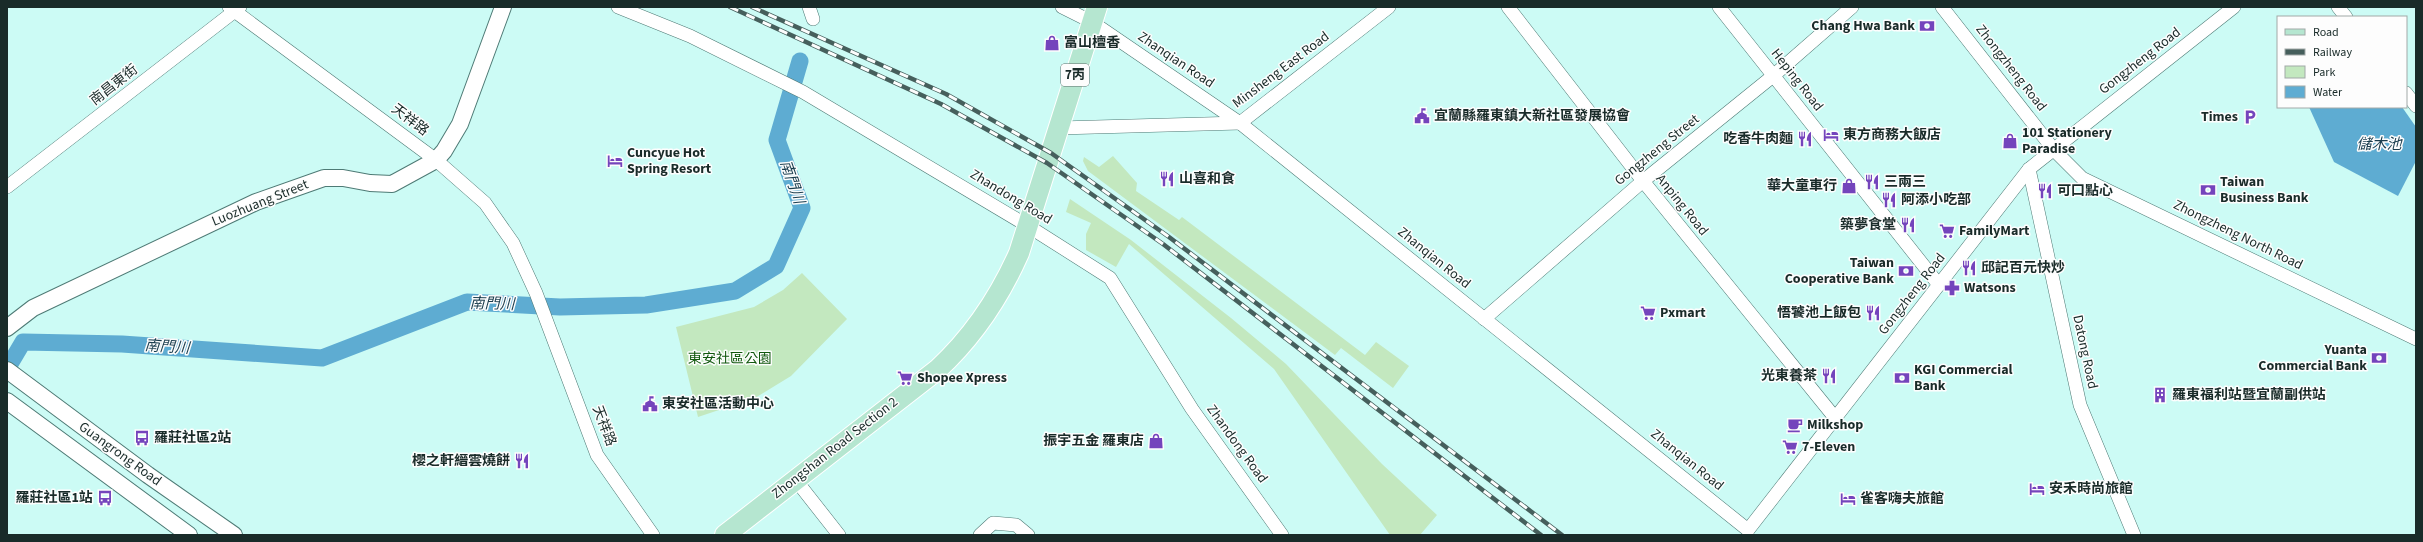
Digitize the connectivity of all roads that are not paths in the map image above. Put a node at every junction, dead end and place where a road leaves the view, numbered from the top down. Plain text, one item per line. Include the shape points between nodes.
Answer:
1 (503, 7) edge
2 (618, 7) edge
3 (1062, 7) edge
4 (1389, 7) edge
5 (1508, 7) edge
6 (1719, 7) edge
7 (1852, 7) edge
8 (1942, 7) edge
9 (2234, 7) edge
10 (2338, 7) edge
11 (235, 8) edge
12 (1094, 14) edge
13 (2345, 16) edge
14 (1773, 76) junction
15 (2407, 94) edge
16 (2416, 106) edge
17 (1240, 123) junction
18 (1059, 128) junction
19 (2054, 150) junction
20 (436, 160) junction
21 (2029, 168) junction
22 (10, 181) edge
23 (1642, 181) junction
24 (1028, 226) junction
25 (1939, 285) junction
26 (1484, 319) junction
27 (7, 328) edge
28 (2416, 338) edge
29 (7, 370) edge
30 (7, 401) edge
31 (1836, 419) junction
32 (795, 479) junction
33 (1748, 532) edge
34 (189, 535) edge
35 (234, 535) edge
36 (653, 535) edge
37 (726, 535) edge
38 (839, 535) edge
39 (980, 535) edge
40 (1028, 535) edge
41 (1282, 535) edge
42 (2134, 535) edge

1 - 20 street, Luozhuang Street via 460,124
2 - 24 street, Zhandong Road via 690,36 803,92
3 - 12 street, Zhanqian Road
4 - 17 street, Minsheng East Road
5 - 23 street, Anping Road
6 - 14 street, Heping Road
7 - 14 street, Gongzheng Street
8 - 19 street, Zhongzheng Road
9 - 19 street, Gongzheng Road
10 - 13 street
11 - 20 street, 天祥路
11 - 22 street, 南昌東街
12 - 17 street, Zhanqian Road
12 - 18 main road, 7丙
14 - 23 street, Gongzheng Street
14 - 25 street, Heping Road
15 - 16 street
17 - 18 street, Minsheng East Road
17 - 26 street, Zhanqian Road
18 - 24 main road, Zhongshan Road Section 2 / 7丙
19 - 21 street, Gongzheng Road
19 - 28 street, Zhongzheng North Road via 2082,178
20 - 27 street, Luozhuang Street via 392,184 324,178 256,202 33,308
20 - 36 street, 天祥路 via 485,202 513,243 546,318 597,455
21 - 25 street, Gongzheng Road
21 - 42 street, Datong Road via 2080,405
23 - 26 street, Gongzheng Street
23 - 31 street, Anping Road
24 - 32 main road, Zhongshan Road Section 2 / 7丙 via 1006,282 961,348 937,370
24 - 41 street, Zhandong Road via 1110,278 1192,409
25 - 31 street, Gongzheng Road
26 - 33 street, Zhanqian Road
29 - 35 street, Guangrong Road via 148,475
30 - 34 street, Guangrong Road
31 - 33 street, Gongzheng Road
32 - 37 main road, Zhongshan Road Section 2 / 7丙
32 - 38 street
39 - 40 street via 993,523 1016,525

